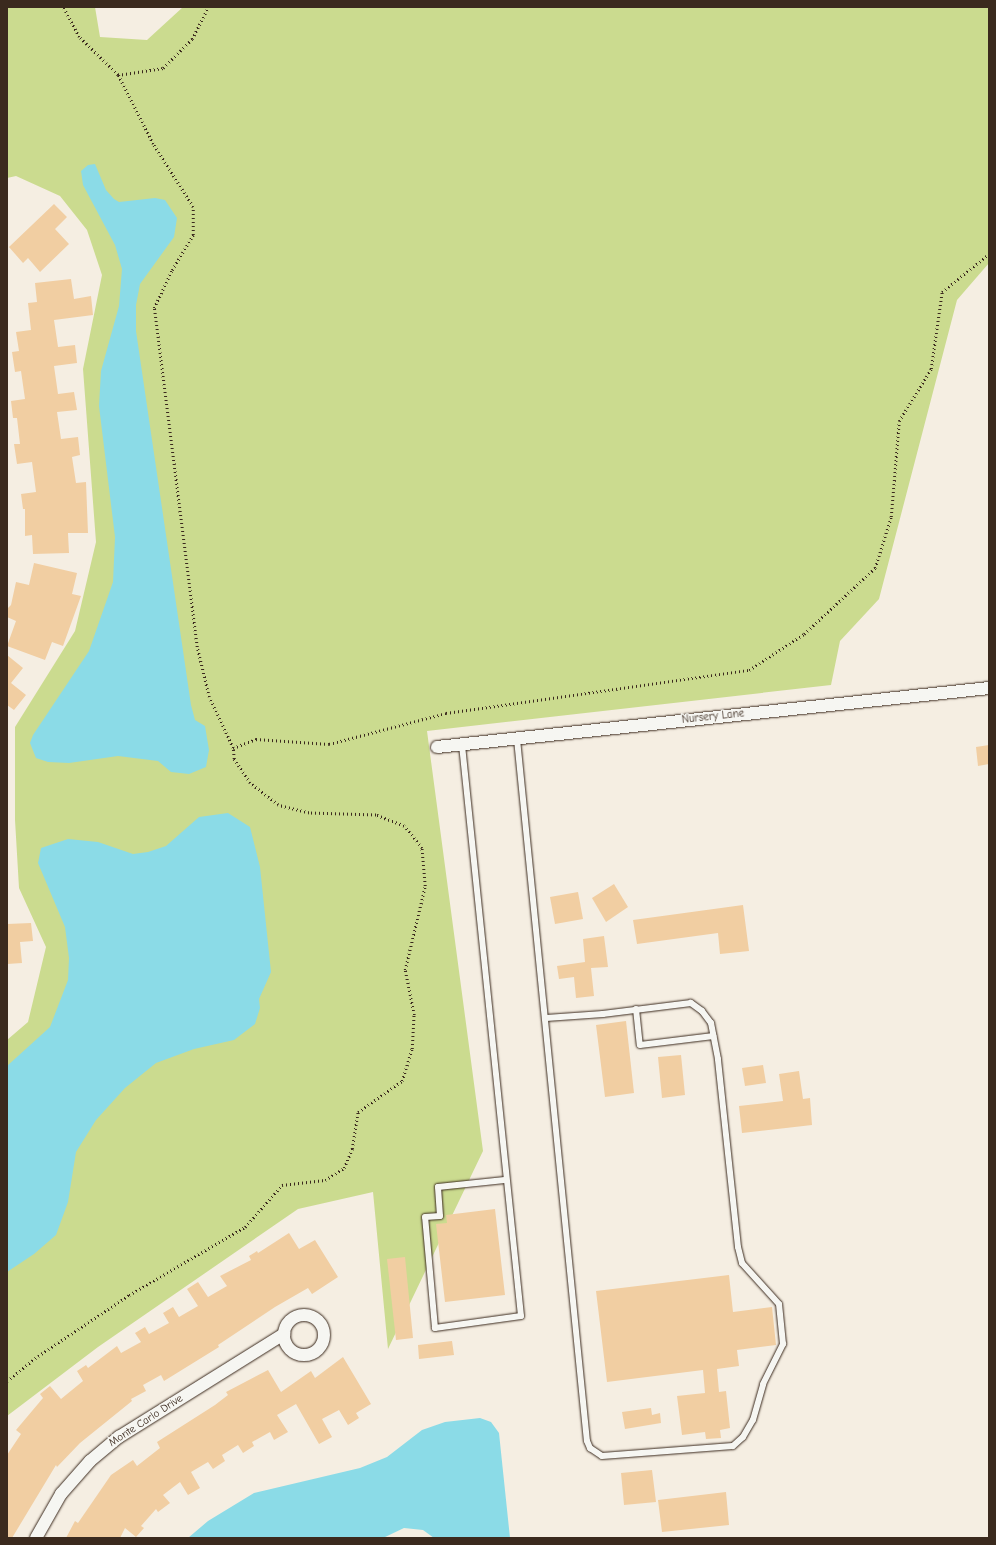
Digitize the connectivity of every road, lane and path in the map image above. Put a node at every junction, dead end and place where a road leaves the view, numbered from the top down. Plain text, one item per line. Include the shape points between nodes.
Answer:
1 (63, 7) edge
2 (208, 7) edge
3 (118, 75) junction
4 (989, 254) edge
5 (989, 688) edge
6 (518, 739) junction
7 (462, 744) junction
8 (437, 747) dead end
9 (233, 748) junction
10 (636, 1009) junction
11 (546, 1018) junction
12 (713, 1036) junction
13 (505, 1180) junction
14 (284, 1334) dead end
15 (7, 1381) edge
16 (36, 1538) edge

1 - 3 path via 79,37
2 - 3 path via 192,39 163,68
3 - 9 path via 153,144 194,208 193,235 172,270 154,308 197,646 209,697
4 - 9 path via 942,292 931,369 899,421 891,517 875,568 804,634 749,670 446,713 329,744 256,739
5 - 6 street, Nursery Lane
6 - 7 street, Nursery Lane
6 - 11 lane
7 - 8 street, Nursery Lane
7 - 13 lane
9 - 15 path via 234,759 250,783 278,805 309,813 376,814 404,826 422,848 425,886 405,970 414,1015 412,1049 402,1081 358,1112 352,1149 344,1168 325,1180 282,1185 245,1228 129,1295 38,1356
10 - 11 lane
10 - 12 lane via 691,1003 702,1011 711,1023
10 - 12 lane via 640,1045
11 - 12 lane via 587,1441 590,1448 602,1456 733,1446 744,1437 753,1420 763,1384 783,1344 778,1304 742,1263 738,1247
13 - 13 lane via 520,1316 435,1328 425,1217 440,1216 438,1187
14 - 16 street, Monte Carlo Drive via 119,1437 90,1461 61,1494

